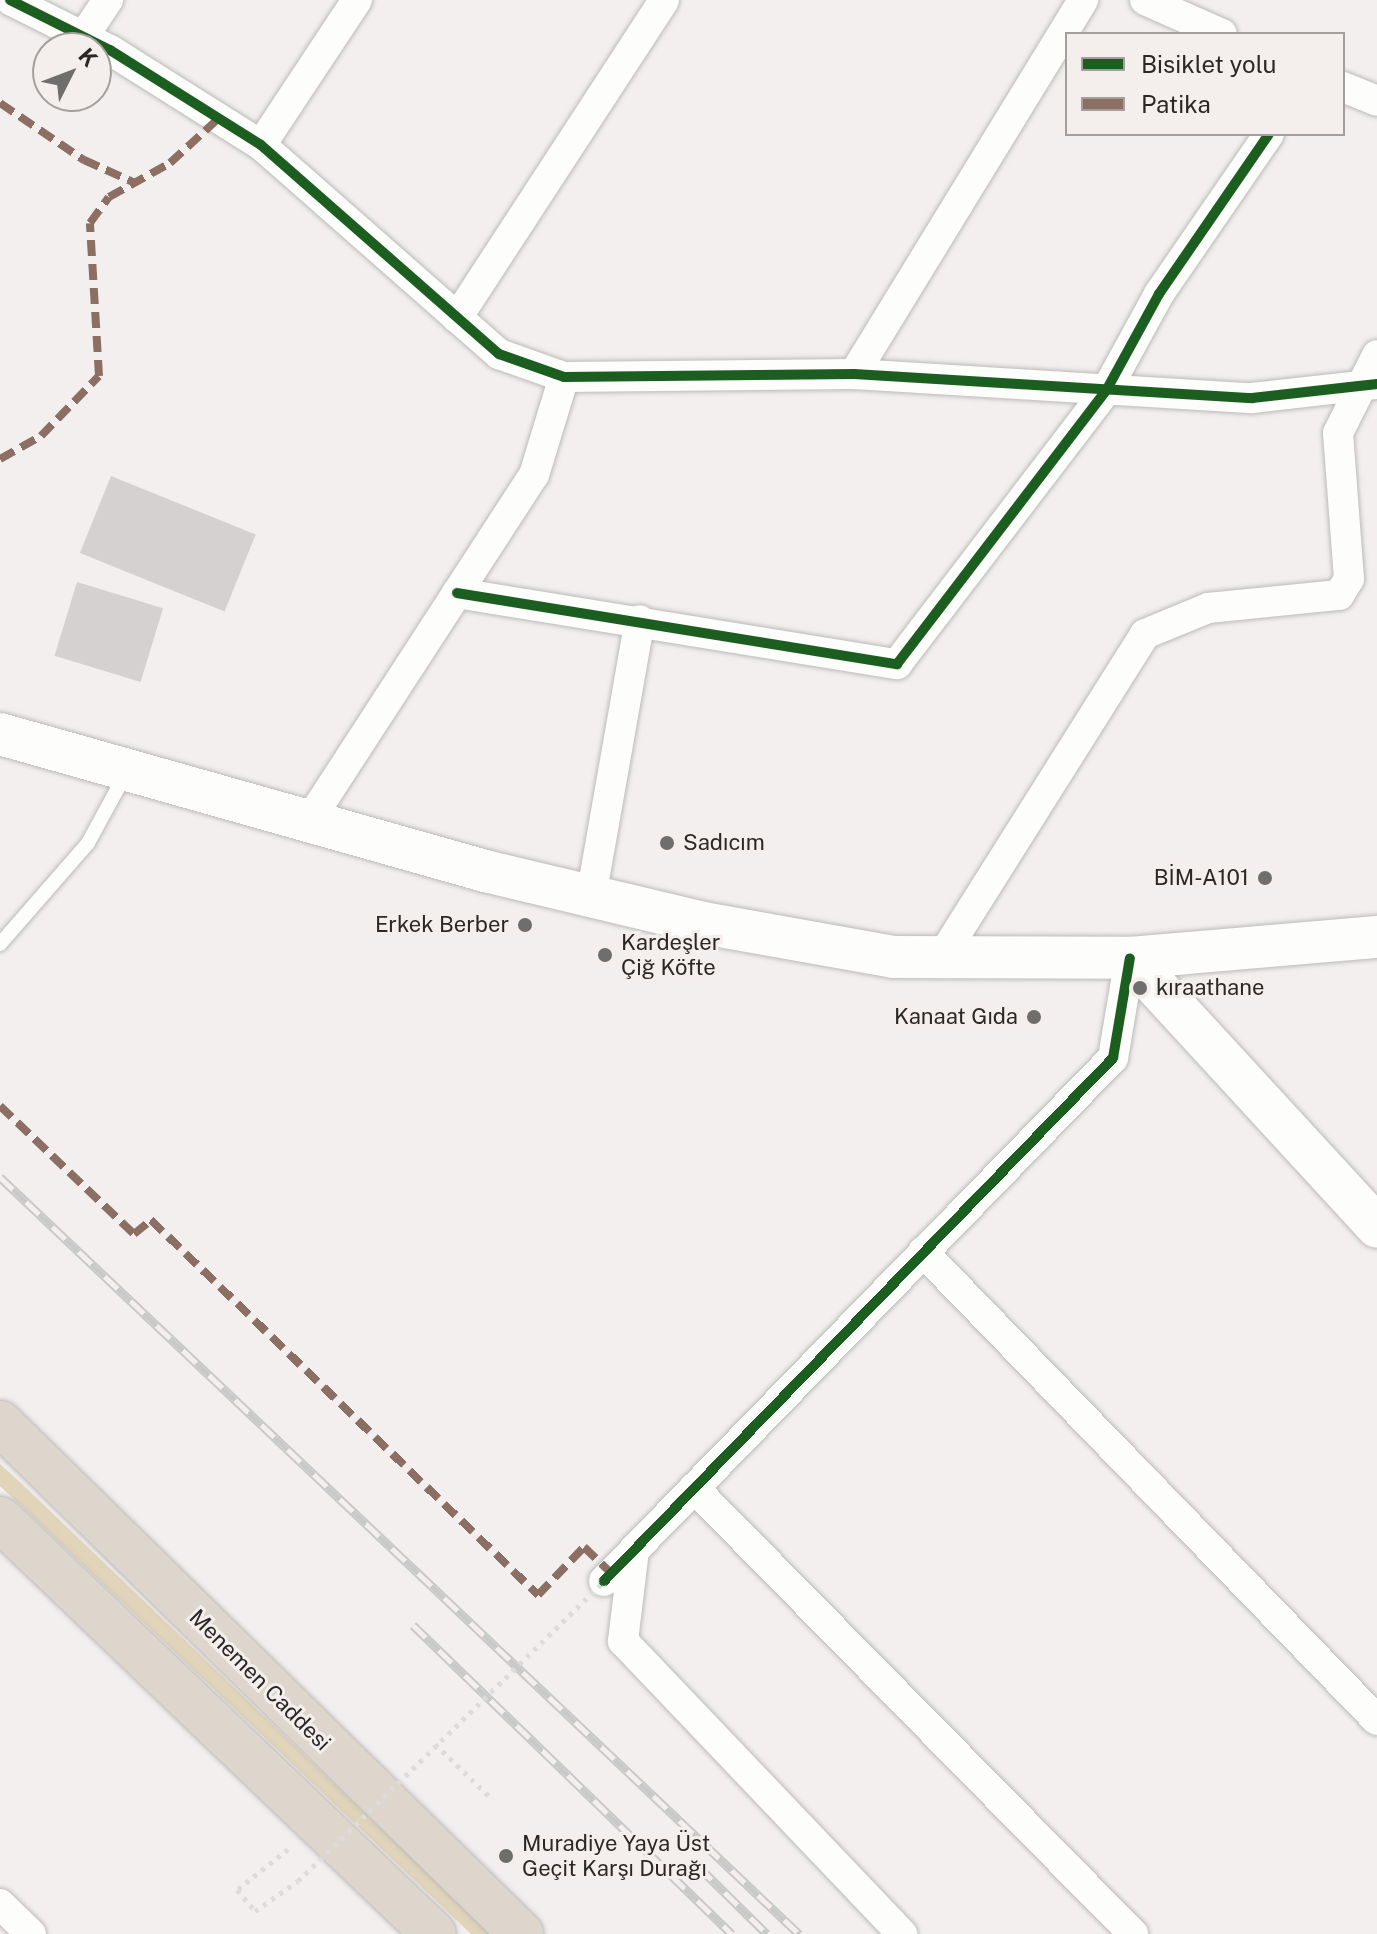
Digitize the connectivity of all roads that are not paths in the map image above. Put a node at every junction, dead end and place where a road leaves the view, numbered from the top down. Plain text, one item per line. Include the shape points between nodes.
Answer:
1 (10, 0) edge
2 (108, 0) edge
3 (357, 0) edge
4 (664, 0) edge
5 (1083, 0) edge
6 (1145, 0) edge
7 (73, 32) edge
8 (86, 32) edge
9 (1217, 32) edge
10 (112, 55) edge
11 (1345, 88) edge
12 (1377, 101) edge
13 (1268, 136) edge
14 (261, 145) junction
15 (457, 318) junction
16 (1377, 355) edge
17 (854, 374) junction
18 (564, 377) junction
19 (1366, 385) edge
20 (1107, 389) junction
21 (457, 593) junction
22 (640, 620) junction
23 (0, 734) edge
24 (128, 770) junction
25 (309, 821) junction
26 (591, 897) junction
27 (1377, 937) edge
28 (0, 944) edge
29 (941, 958) junction
30 (1130, 958) junction
31 (1377, 1227) edge
32 (923, 1252) junction
33 (0, 1423) edge
34 (694, 1488) junction
35 (0, 1519) edge
36 (634, 1550) junction
37 (604, 1581) road end
38 (1377, 1720) edge
39 (0, 1904) edge
40 (31, 1934) edge
41 (434, 1934) edge
42 (521, 1934) edge
43 (902, 1934) edge
44 (1133, 1934) edge

1 - 7 street
2 - 8 street
3 - 14 street
4 - 15 street
5 - 17 street
6 - 9 street
10 - 14 street
11 - 12 street
13 - 20 street via 1159,294
14 - 15 street
15 - 18 street via 499,354
16 - 19 street
17 - 18 street
17 - 20 street
18 - 21 street via 534,475
19 - 20 street via 1252,398
19 - 29 street via 1338,433 1349,579 1339,595 1208,608 1145,634
20 - 22 street via 897,664
21 - 22 street
21 - 25 street
22 - 26 street
23 - 24 main road
24 - 25 main road
24 - 28 lane via 88,843
25 - 26 main road
26 - 29 main road via 893,957
27 - 30 main road
29 - 30 main road
30 - 31 main road
30 - 32 street via 1113,1058
32 - 34 street
32 - 38 street
33 - 42 highway, Menemen Caddesi
34 - 36 street
34 - 44 street
35 - 41 highway
36 - 37 street
36 - 43 street via 623,1641
39 - 40 street

